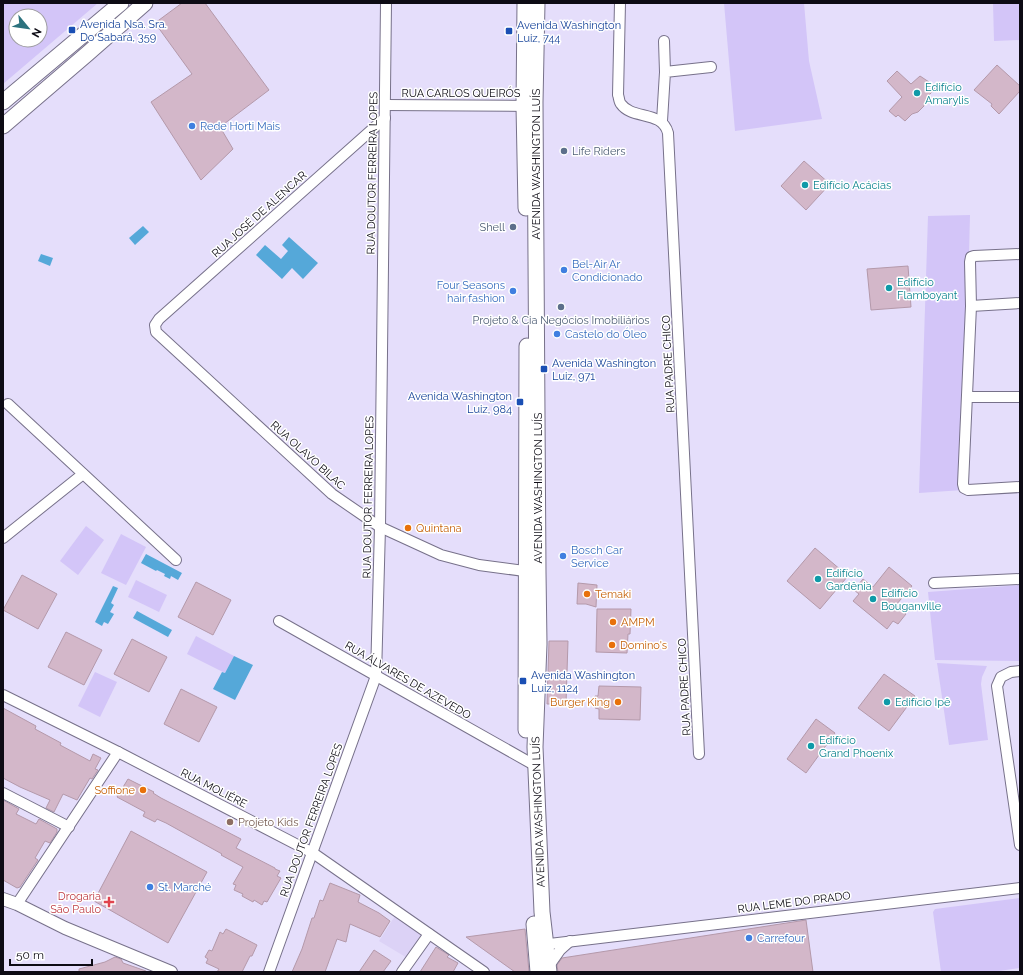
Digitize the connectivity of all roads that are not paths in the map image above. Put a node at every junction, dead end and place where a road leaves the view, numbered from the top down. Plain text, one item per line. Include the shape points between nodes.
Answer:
1 (120, 3) edge
2 (145, 3) edge
3 (386, 3) edge
4 (525, 3) edge
5 (537, 3) edge
6 (620, 3) edge
7 (664, 41) dead end
8 (711, 67) dead end
9 (665, 72) junction
10 (3, 102) edge
11 (385, 105) junction
12 (530, 106) junction
13 (384, 118) junction
14 (662, 121) junction
15 (3, 126) edge
16 (1020, 254) edge
17 (1020, 303) edge
18 (971, 306) junction
19 (156, 332) joint
20 (967, 397) junction
21 (1020, 398) edge
22 (8, 404) dead end
23 (83, 474) junction
24 (1020, 487) edge
25 (380, 527) junction
26 (3, 538) edge
27 (176, 560) dead end
28 (532, 572) junction
29 (1020, 579) edge
30 (934, 583) dead end
31 (279, 621) dead end
32 (1020, 671) edge
33 (376, 676) junction
34 (3, 695) edge
35 (118, 752) junction
36 (699, 754) dead end
37 (531, 764) junction
38 (3, 793) edge
39 (69, 827) junction
40 (1020, 845) edge
41 (313, 853) junction
42 (1020, 888) edge
43 (3, 899) edge
44 (17, 904) junction
45 (429, 934) junction
46 (570, 941) junction
47 (540, 945) junction
48 (545, 970) edge
49 (171, 972) edge
50 (269, 972) edge
51 (402, 972) edge
52 (484, 972) edge

1 - 10 main road
2 - 15 main road
3 - 11 street, RUA DOUTOR FERREIRA LOPES
4 - 12 main road, AVENIDA WASHINGTON LUÍS
5 - 12 main road, AVENIDA WASHINGTON LUÍS
6 - 14 street via 619,100 621,105 629,110
7 - 9 street
8 - 9 street
9 - 14 street
11 - 12 street, RUA CARLOS QUEIRÓS
11 - 13 street, RUA DOUTOR FERREIRA LOPES
12 - 28 main road, AVENIDA WASHINGTON LUÍS via 526,393
13 - 19 street, RUA JOSÉ DE ALENCAR via 159,319 155,325
13 - 25 street, RUA DOUTOR FERREIRA LOPES
14 - 36 street, RUA PADRE CHICO via 668,133
16 - 18 street via 971,257
17 - 18 street
18 - 20 street
19 - 25 street, RUA OLAVO BILAC via 332,494
20 - 21 street
20 - 24 street via 964,488 968,490
22 - 23 street
23 - 26 street
23 - 27 street
25 - 28 street, RUA OLAVO BILAC via 441,555 479,565
25 - 33 street, RUA DOUTOR FERREIRA LOPES
28 - 37 main road, AVENIDA WASHINGTON LUÍS
29 - 30 street
31 - 33 street, RUA ÁLVARES DE AZEVEDO
32 - 40 street via 1000,677 997,686
33 - 37 street, RUA ÁLVARES DE AZEVEDO
33 - 41 street, RUA DOUTOR FERREIRA LOPES
34 - 35 street, RUA MOLIÉRE
35 - 39 street
35 - 41 street, RUA MOLIÉRE
37 - 47 main road, AVENIDA WASHINGTON LUÍS
38 - 39 street
39 - 44 street
41 - 45 street, RUA MOLIÉRE
41 - 50 street, RUA DOUTOR FERREIRA LOPES
42 - 46 street, RUA LEME DO PRADO
43 - 44 street
44 - 49 street via 65,928
45 - 51 street
45 - 52 street, RUA MOLIÉRE
46 - 47 street, RUA LEME DO PRADO
46 - 48 street
47 - 48 main road, AVENIDA WASHINGTON LUÍS

